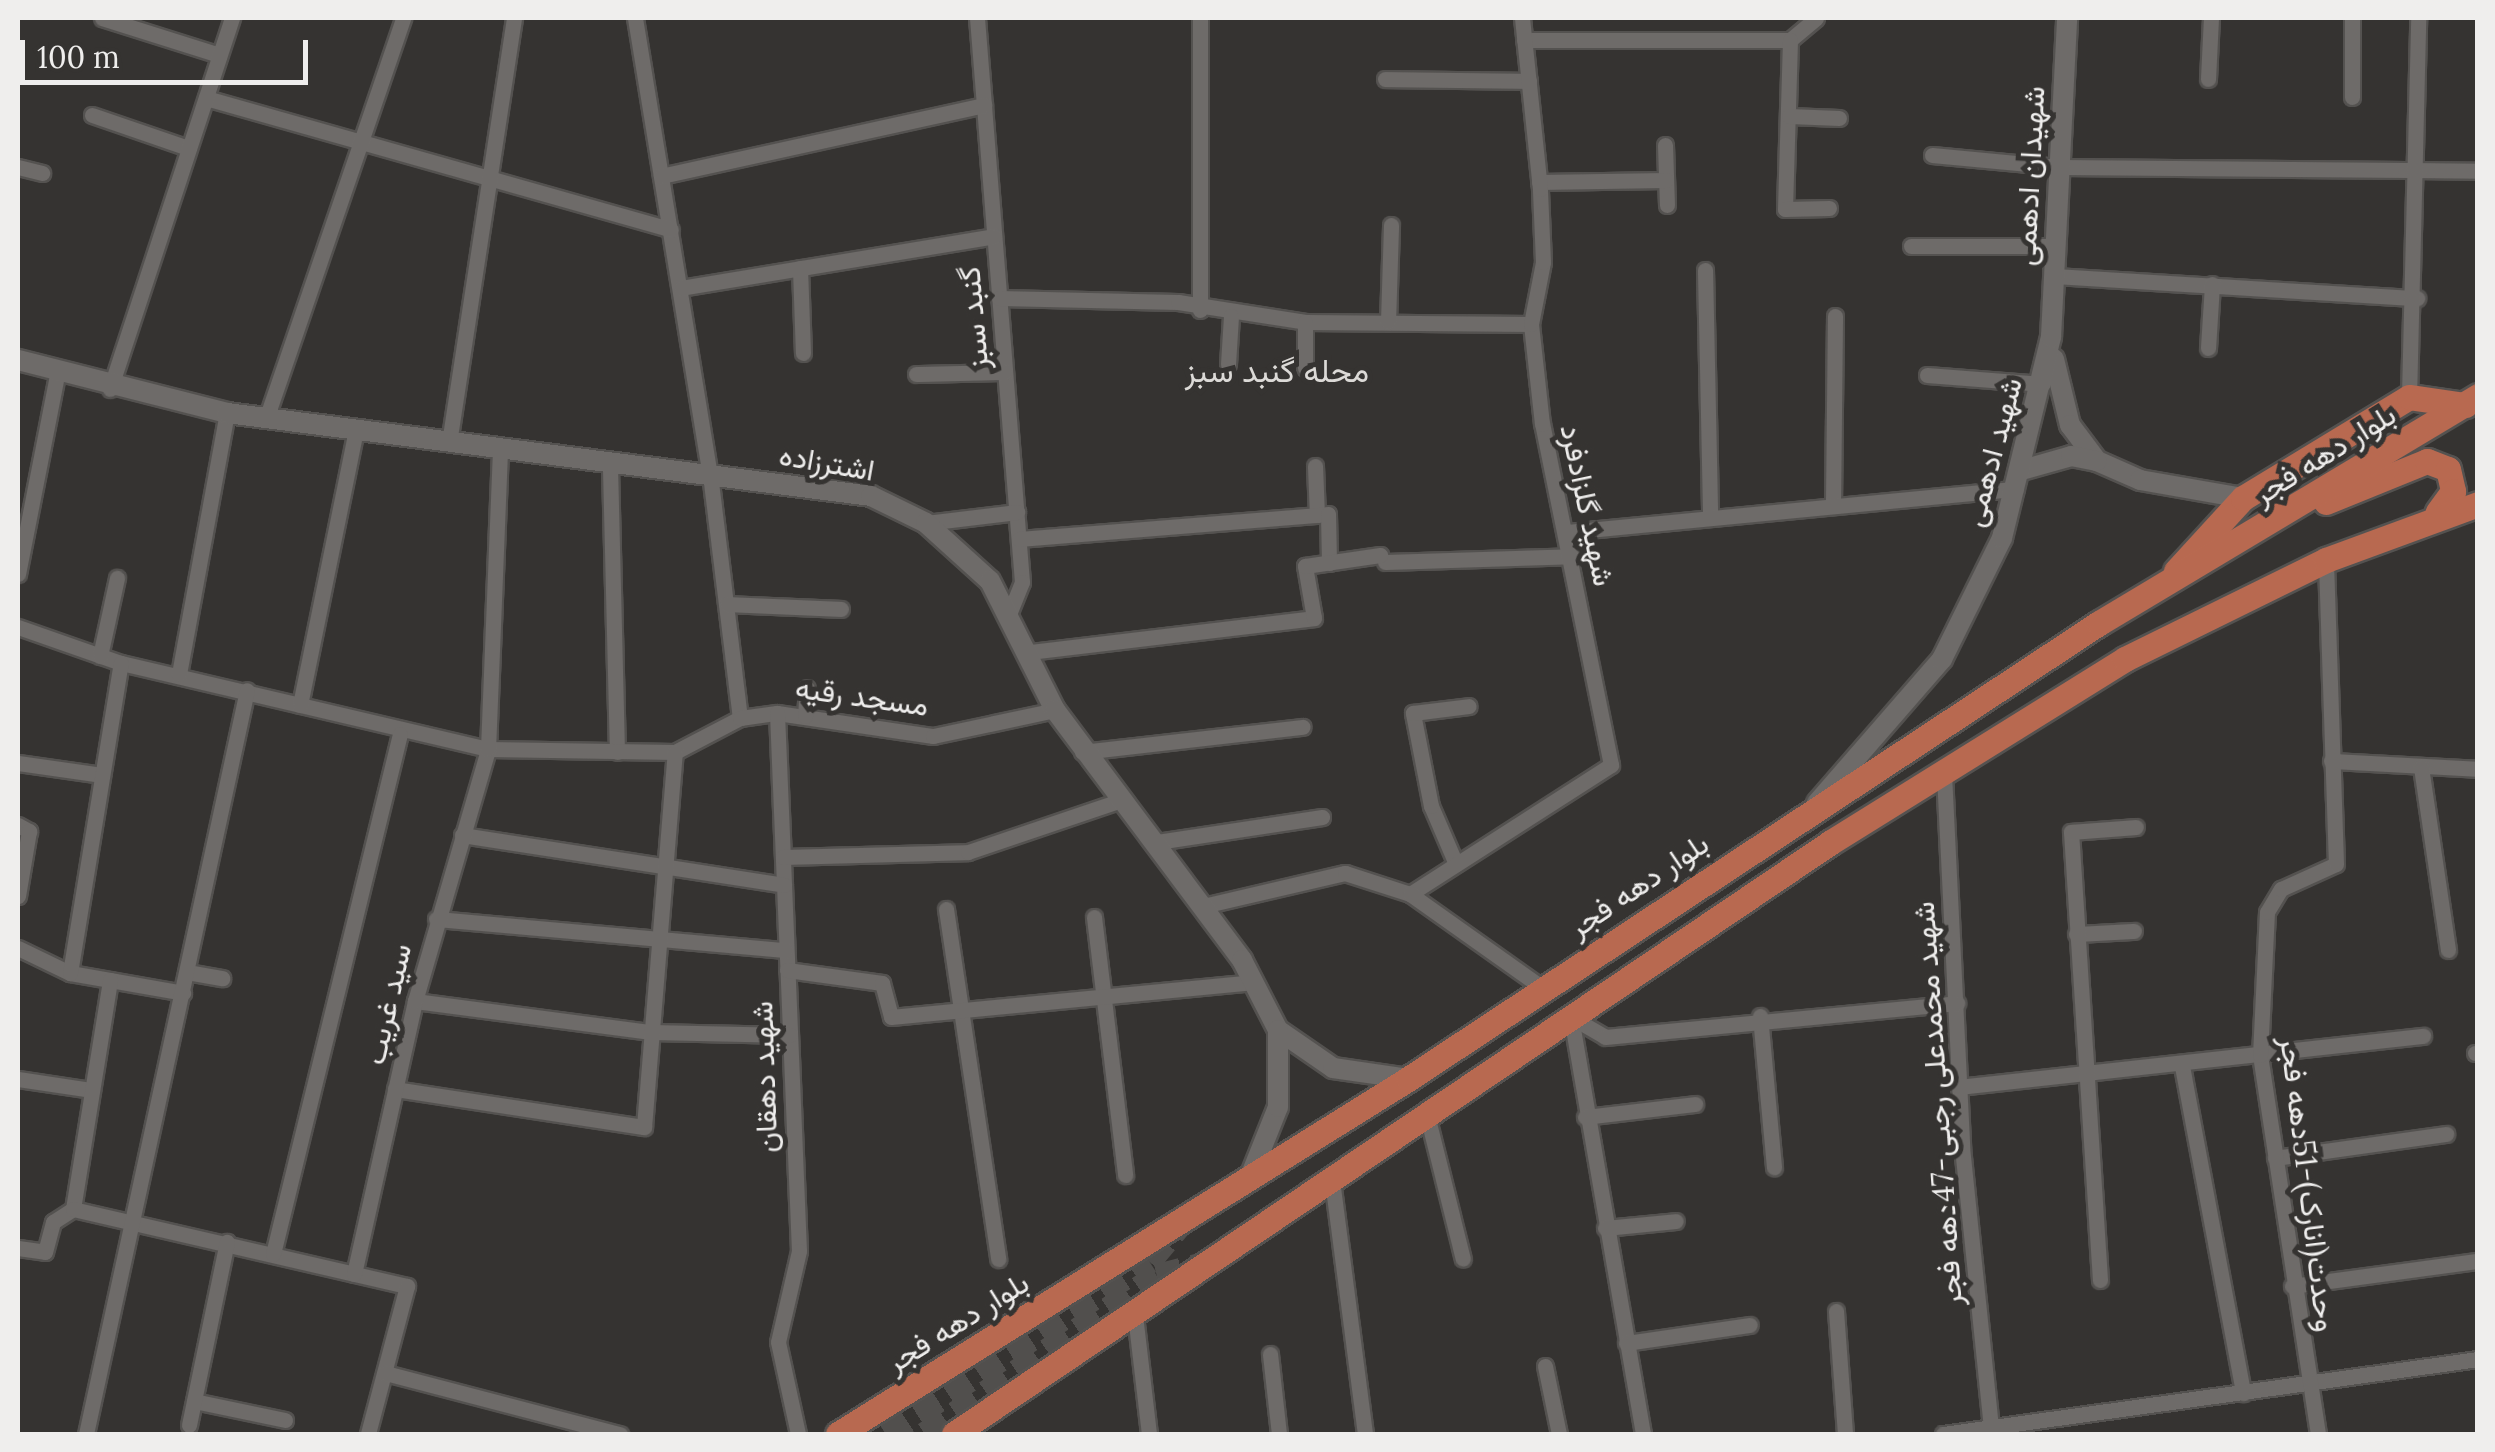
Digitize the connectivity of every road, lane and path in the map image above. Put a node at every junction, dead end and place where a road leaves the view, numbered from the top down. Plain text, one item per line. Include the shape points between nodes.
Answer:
1 (102, 18) edge
2 (232, 18) edge
3 (403, 18) edge
4 (514, 18) edge
5 (634, 18) edge
6 (976, 18) edge
7 (1200, 18) edge
8 (1522, 18) edge
9 (1816, 18) edge
10 (1836, 18) edge
11 (2066, 18) edge
12 (2211, 18) edge
13 (2352, 18) edge
14 (2418, 18) edge
15 (1524, 40) junction
16 (1790, 40) junction
17 (219, 55) junction
18 (1385, 79) dead end
19 (1529, 80) junction
20 (2208, 80) dead end
21 (2352, 97) dead end
22 (206, 98) junction
23 (984, 104) junction
24 (92, 115) dead end
25 (1789, 116) junction
26 (1839, 118) dead end
27 (359, 143) junction
28 (1665, 145) dead end
29 (188, 148) junction
30 (1932, 154) dead end
31 (18, 167) edge
32 (2060, 167) junction
33 (2478, 172) edge
34 (42, 173) dead end
35 (661, 176) junction
36 (2418, 176) junction
37 (1666, 180) junction
38 (489, 182) junction
39 (1539, 182) junction
40 (1667, 205) dead end
41 (1829, 208) dead end
42 (1391, 225) dead end
43 (670, 230) junction
44 (994, 236) junction
45 (1911, 246) dead end
46 (2056, 246) junction
47 (800, 268) junction
48 (1705, 270) dead end
49 (2054, 276) junction
50 (2212, 284) junction
51 (681, 288) junction
52 (999, 298) junction
53 (2417, 298) junction
54 (1200, 310) junction
55 (1231, 316) junction
56 (1835, 316) dead end
57 (1306, 322) junction
58 (1388, 322) junction
59 (1532, 324) junction
60 (2052, 337) junction
61 (2208, 348) dead end
62 (803, 353) dead end
63 (18, 360) edge
64 (1228, 364) dead end
65 (1304, 368) dead end
66 (1005, 372) junction
67 (916, 374) dead end
68 (1927, 375) dead end
69 (56, 376) junction
70 (2043, 384) junction
71 (110, 389) junction
72 (2410, 397) junction
73 (2471, 400) edge
74 (227, 413) junction
75 (268, 416) junction
76 (356, 429) junction
77 (449, 443) junction
78 (500, 450) junction
79 (2097, 461) junction
80 (1315, 466) dead end
81 (610, 467) junction
82 (710, 474) junction
83 (2019, 480) junction
84 (18, 485) edge
85 (35, 490) junction
86 (2243, 498) junction
87 (2478, 504) edge
88 (1833, 506) junction
89 (2297, 510) junction
90 (1017, 512) junction
91 (2438, 512) junction
92 (1317, 515) junction
93 (1710, 518) junction
94 (926, 523) junction
95 (1567, 532) junction
96 (1020, 540) junction
97 (1572, 556) junction
98 (2326, 560) junction
99 (1329, 563) junction
100 (18, 574) edge
101 (117, 578) dead end
102 (2160, 588) junction
103 (727, 604) junction
104 (841, 608) dead end
105 (1010, 612) junction
106 (18, 627) edge
107 (1030, 652) junction
108 (100, 656) junction
109 (120, 663) junction
110 (180, 674) junction
111 (806, 688) dead end
112 (247, 690) junction
113 (300, 706) junction
114 (1469, 706) dead end
115 (1054, 710) junction
116 (777, 713) junction
117 (806, 716) junction
118 (740, 718) junction
119 (1303, 727) dead end
120 (400, 734) junction
121 (488, 749) junction
122 (617, 752) junction
123 (675, 752) junction
124 (1082, 752) junction
125 (2330, 762) junction
126 (18, 764) edge
127 (2421, 767) junction
128 (2478, 769) edge
129 (1944, 774) junction
130 (102, 775) junction
131 (1122, 800) junction
132 (1811, 809) junction
133 (1322, 817) dead end
134 (18, 825) edge
135 (2136, 827) dead end
136 (462, 836) junction
137 (1157, 842) junction
138 (783, 857) junction
139 (1456, 864) junction
140 (665, 868) junction
141 (784, 885) junction
142 (1410, 894) junction
143 (18, 896) edge
144 (1202, 906) junction
145 (946, 909) dead end
146 (1094, 918) dead end
147 (436, 919) junction
148 (2134, 930) dead end
149 (2076, 934) junction
150 (658, 944) junction
151 (18, 948) edge
152 (786, 950) junction
153 (2448, 950) dead end
154 (788, 970) junction
155 (187, 972) junction
156 (70, 973) junction
157 (222, 978) dead end
158 (110, 980) junction
159 (1254, 982) junction
160 (1543, 988) junction
161 (183, 994) junction
162 (1104, 996) junction
163 (414, 1001) junction
164 (1957, 1004) junction
165 (955, 1011) junction
166 (1760, 1016) junction
167 (1571, 1018) junction
168 (1278, 1030) junction
169 (651, 1032) junction
170 (790, 1035) junction
171 (2424, 1036) dead end
172 (2260, 1056) junction
173 (2182, 1066) junction
174 (2086, 1076) junction
175 (18, 1078) edge
176 (1408, 1078) junction
177 (1959, 1087) junction
178 (395, 1089) junction
179 (92, 1090) junction
180 (1696, 1104) dead end
181 (1428, 1115) junction
182 (1585, 1117) junction
183 (2446, 1134) dead end
184 (2274, 1158) junction
185 (1774, 1167) dead end
186 (1125, 1175) dead end
187 (1249, 1178) junction
188 (1332, 1180) junction
189 (73, 1210) junction
190 (135, 1220) junction
191 (1676, 1221) dead end
192 (1606, 1228) junction
193 (228, 1242) junction
194 (18, 1248) edge
195 (272, 1254) junction
196 (998, 1259) dead end
197 (1463, 1259) dead end
198 (2478, 1261) edge
199 (354, 1274) junction
200 (2100, 1280) dead end
201 (2292, 1286) junction
202 (1836, 1312) dead end
203 (1135, 1314) junction
204 (1750, 1325) dead end
205 (1626, 1343) junction
206 (1270, 1354) dead end
207 (2478, 1359) edge
208 (1545, 1366) dead end
209 (386, 1374) junction
210 (2307, 1382) junction
211 (2243, 1393) junction
212 (194, 1400) junction
213 (284, 1420) dead end
214 (189, 1426) dead end
215 (2056, 1428) edge
216 (1991, 1430) junction
217 (86, 1434) edge
218 (368, 1434) edge
219 (620, 1434) edge
220 (798, 1434) edge
221 (838, 1434) edge
222 (954, 1434) edge
223 (1149, 1434) edge
224 (1280, 1434) edge
225 (1364, 1434) edge
226 (1560, 1434) edge
227 (1643, 1434) edge
228 (1845, 1434) edge
229 (1943, 1434) edge
230 (1956, 1434) edge
231 (2318, 1434) edge

1 - 17 street
2 - 17 street
3 - 27 street
4 - 38 street
5 - 35 street
6 - 23 street, گنبد سبز
7 - 54 street
8 - 15 street, شهید گلزادفرد
9 - 10 street
9 - 16 street
11 - 32 street, شهیدان ادهمی
12 - 20 street
13 - 21 street
14 - 36 street
15 - 16 street
15 - 19 street, شهید گلزادفرد
16 - 25 street
17 - 22 street
18 - 19 street
19 - 39 street, شهید گلزادفرد
22 - 27 street
22 - 29 street
23 - 35 street
23 - 44 street, گنبد سبز
24 - 29 street
25 - 26 street
25 - 41 street via 1785,209
27 - 38 street
27 - 75 street
28 - 37 street
29 - 71 street
30 - 32 street
31 - 34 street
32 - 36 street
32 - 46 street, شهیدان ادهمی
33 - 36 street
35 - 43 street
36 - 53 street
37 - 39 street
37 - 40 street
38 - 43 street
38 - 77 street
39 - 59 street, شهید گلزادفرد via 1543,262
42 - 58 street
43 - 51 street
44 - 47 street
44 - 52 street, گنبد سبز
45 - 46 street
46 - 49 street, شهیدان ادهمی
47 - 51 street
47 - 62 street
48 - 93 street
49 - 50 street
49 - 60 street, شهیدان ادهمی
50 - 53 street
50 - 61 street
51 - 82 street
52 - 54 street via 1178,302
52 - 66 street, گنبد سبز
53 - 72 street
54 - 55 street
55 - 57 street
55 - 64 street
56 - 88 street
57 - 58 street
57 - 65 street
58 - 59 street
59 - 95 street, شهید گلزادفرد via 1542,424
60 - 70 street, شهید ادهمی
60 - 79 street, شهید ادهمی via 2070,425
63 - 69 street, اشترزاده
66 - 67 street
66 - 90 street, گنبد سبز
68 - 70 street
69 - 71 street, اشترزاده
69 - 85 street
70 - 83 street, شهید ادهمی
71 - 74 street, اشترزاده
72 - 73 main road
72 - 86 main road
73 - 89 main road, بلوار دهه فجر
74 - 75 street, اشترزاده
74 - 110 street
75 - 76 street, اشترزاده
76 - 77 street, اشترزاده
76 - 113 street
77 - 78 street, اشترزاده
78 - 81 street, اشترزاده
78 - 121 street, سید غریب
79 - 83 street via 2058,458
79 - 86 street via 2140,480
80 - 92 street
81 - 82 street, اشترزاده
81 - 122 street
82 - 94 street, اشترزاده via 871,496
82 - 103 street
83 - 88 street
83 - 132 street, شهید ادهمی via 1978,594 1942,659
84 - 85 street
85 - 100 street
86 - 102 main road
87 - 91 main road
88 - 93 street
89 - 91 main road via 2428,461 2448,470 2453,491
89 - 102 main road, بلوار دهه فجر
90 - 94 street
90 - 96 street, گنبد سبز
91 - 98 main road
92 - 96 street
92 - 99 street via 1328,514
93 - 95 street
94 - 105 street, اشترزاده
95 - 97 street, شهید گلزادفرد
96 - 105 street, گنبد سبز via 1022,582
97 - 99 street
97 - 139 street, شهید گلزادفرد via 1611,766
98 - 125 street, وحدت(انارک)-51دهه فجر
98 - 129 main road via 2126,660
99 - 107 street via 1305,566 1314,618
101 - 108 street
102 - 132 main road, بلوار دهه فجر
103 - 104 street
103 - 118 street
105 - 107 street, اشترزاده
106 - 108 street, مسجد رقیه
107 - 115 street, اشترزاده
108 - 109 street, مسجد رقیه
109 - 110 street, مسجد رقیه
109 - 130 street
110 - 112 street, مسجد رقیه
111 - 117 street
112 - 113 street, مسجد رقیه
112 - 155 street
113 - 120 street, مسجد رقیه
114 - 139 street via 1414,713 1431,806
115 - 117 street, مسجد رقیه via 934,736
115 - 124 street, اشترزاده
116 - 117 street, مسجد رقیه
116 - 118 street, مسجد رقیه
116 - 138 street, شهید دهقان
118 - 123 street, مسجد رقیه
119 - 124 street
120 - 121 street, مسجد رقیه
120 - 195 street
121 - 122 street, مسجد رقیه
121 - 136 street, سید غریب
122 - 123 street, مسجد رقیه
123 - 140 street
124 - 131 street, اشترزاده
125 - 127 street
125 - 172 street, وحدت(انارک)-51دهه فجر via 2336,864 2281,889 2266,912
126 - 130 street
127 - 128 street
127 - 153 street
129 - 164 street, شهید محمدعلی رجبی-47دهه فجر
129 - 167 main road
130 - 156 street
131 - 137 street, اشترزاده
131 - 138 street via 968,852
132 - 160 main road, بلوار دهه فجر
133 - 137 street
134 - 143 street via 29,831
135 - 149 street via 2071,832
136 - 140 street
136 - 147 street, سید غریب
137 - 144 street, اشترزاده
138 - 141 street, شهید دهقان
139 - 142 street, شهید گلزادفرد
140 - 141 street
140 - 150 street
141 - 152 street, شهید دهقان
142 - 144 street via 1345,872
142 - 160 street
144 - 159 street, اشترزاده
145 - 165 street
146 - 162 street
147 - 150 street
147 - 163 street, سید غریب
148 - 149 street
149 - 174 street
150 - 152 street
150 - 169 street
151 - 156 street
152 - 154 street, شهید دهقان
154 - 165 street via 882,983 891,1017
154 - 170 street, شهید دهقان
155 - 157 street
155 - 161 street
156 - 158 street
158 - 161 street
158 - 179 street
159 - 162 street
159 - 168 street, اشترزاده
160 - 176 main road, بلوار دهه فجر
161 - 190 street
162 - 165 street
162 - 186 street
163 - 169 street
163 - 178 street, سید غریب
164 - 166 street
164 - 177 street, شهید محمدعلی رجبی-47دهه فجر
165 - 196 street
166 - 167 street via 1605,1037
166 - 185 street
167 - 181 main road
167 - 182 street
168 - 176 street, اشترزاده via 1333,1068
168 - 187 street via 1278,1107
169 - 170 street
169 - 178 street via 644,1127
170 - 220 street, شهید دهقان via 799,1251 778,1342
171 - 172 street
172 - 173 street
172 - 184 street, وحدت(انارک)-51دهه فجر
173 - 174 street
173 - 211 street
174 - 177 street
174 - 200 street
175 - 179 street
176 - 187 main road, بلوار دهه فجر
177 - 216 street, شهید محمدعلی رجبی-47دهه فجر
178 - 199 street, سید غریب
179 - 189 street
180 - 182 street
181 - 188 main road
181 - 197 street
182 - 192 street
183 - 184 street
184 - 201 street, وحدت(انارک)-51دهه فجر
187 - 221 main road, بلوار دهه فجر
188 - 203 main road
188 - 225 street
189 - 190 street
189 - 194 street via 52,1222 45,1252
190 - 193 street
190 - 217 street
191 - 192 street
192 - 205 street
193 - 195 street
193 - 212 street
195 - 199 street
198 - 201 street
199 - 209 street via 408,1286
201 - 210 street, وحدت(انارک)-51دهه فجر
202 - 228 street
203 - 222 main road
203 - 223 street
204 - 205 street
205 - 227 street
206 - 224 street
207 - 210 street
208 - 226 street
209 - 218 street
209 - 219 street
210 - 211 street
210 - 231 street, وحدت(انارک)-51دهه فجر
211 - 215 street
212 - 213 street
212 - 214 street
215 - 216 street
216 - 230 street
229 - 230 street

